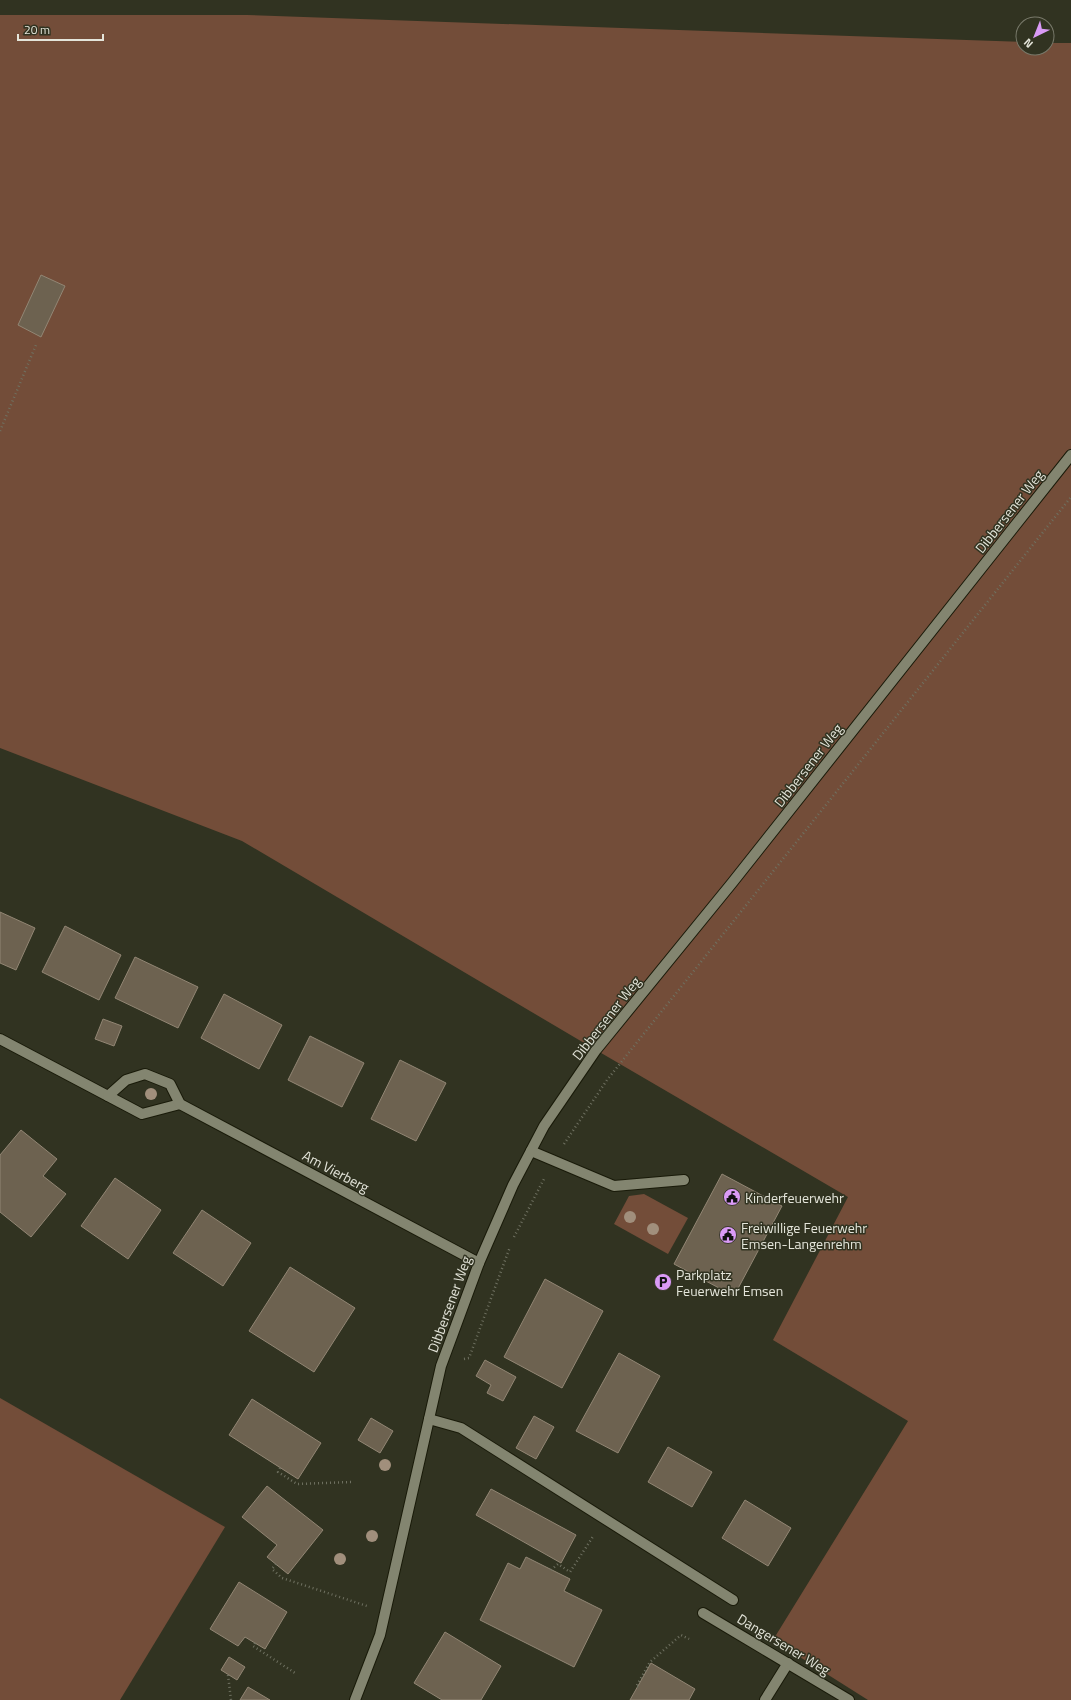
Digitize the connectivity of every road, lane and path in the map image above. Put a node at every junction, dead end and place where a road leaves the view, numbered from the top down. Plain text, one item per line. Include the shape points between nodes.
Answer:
1 (36, 345) dead end
2 (0, 431) edge
3 (1071, 455) edge
4 (1071, 497) edge
5 (0, 1039) edge
6 (108, 1096) junction
7 (180, 1104) junction
8 (531, 1151) junction
9 (554, 1159) junction
10 (684, 1180) dead end
11 (479, 1263) junction
12 (441, 1366) junction
13 (429, 1419) junction
14 (280, 1468) dead end
15 (352, 1482) dead end
16 (604, 1519) junction
17 (276, 1564) dead end
18 (551, 1570) dead end
19 (733, 1600) dead end
20 (385, 1612) junction
21 (703, 1613) dead end
22 (689, 1639) dead end
23 (255, 1643) dead end
24 (788, 1663) junction
25 (295, 1673) dead end
26 (228, 1675) dead end
27 (638, 1687) dead end
28 (231, 1700) edge
29 (355, 1700) edge
30 (765, 1700) edge
31 (849, 1700) edge

1 - 2 path
3 - 8 street, Dibbersener Weg via 732,883 596,1050 544,1126
4 - 9 path via 608,1080
5 - 6 street
6 - 7 street via 142,1114
6 - 7 street via 126,1080 145,1074 170,1084
7 - 11 street, Am Vierberg
8 - 9 street
8 - 11 street, Dibbersener Weg via 513,1185
9 - 10 street via 614,1186
9 - 12 path via 512,1242 469,1358
11 - 12 street, Dibbersener Weg
12 - 13 street, Dibbersener Weg
13 - 16 street via 461,1428
13 - 20 street, Dibbersener Weg
14 - 15 path via 278,1472 297,1484
16 - 18 path via 570,1572 558,1564
16 - 19 street
17 - 20 path via 272,1569 282,1578
20 - 29 street, Dibbersener Weg via 380,1635
21 - 24 street, Dangersener Weg
22 - 27 path via 681,1635 650,1662 636,1686
23 - 25 path via 253,1646
24 - 30 street
24 - 31 street, Dangersener Weg
26 - 28 path

